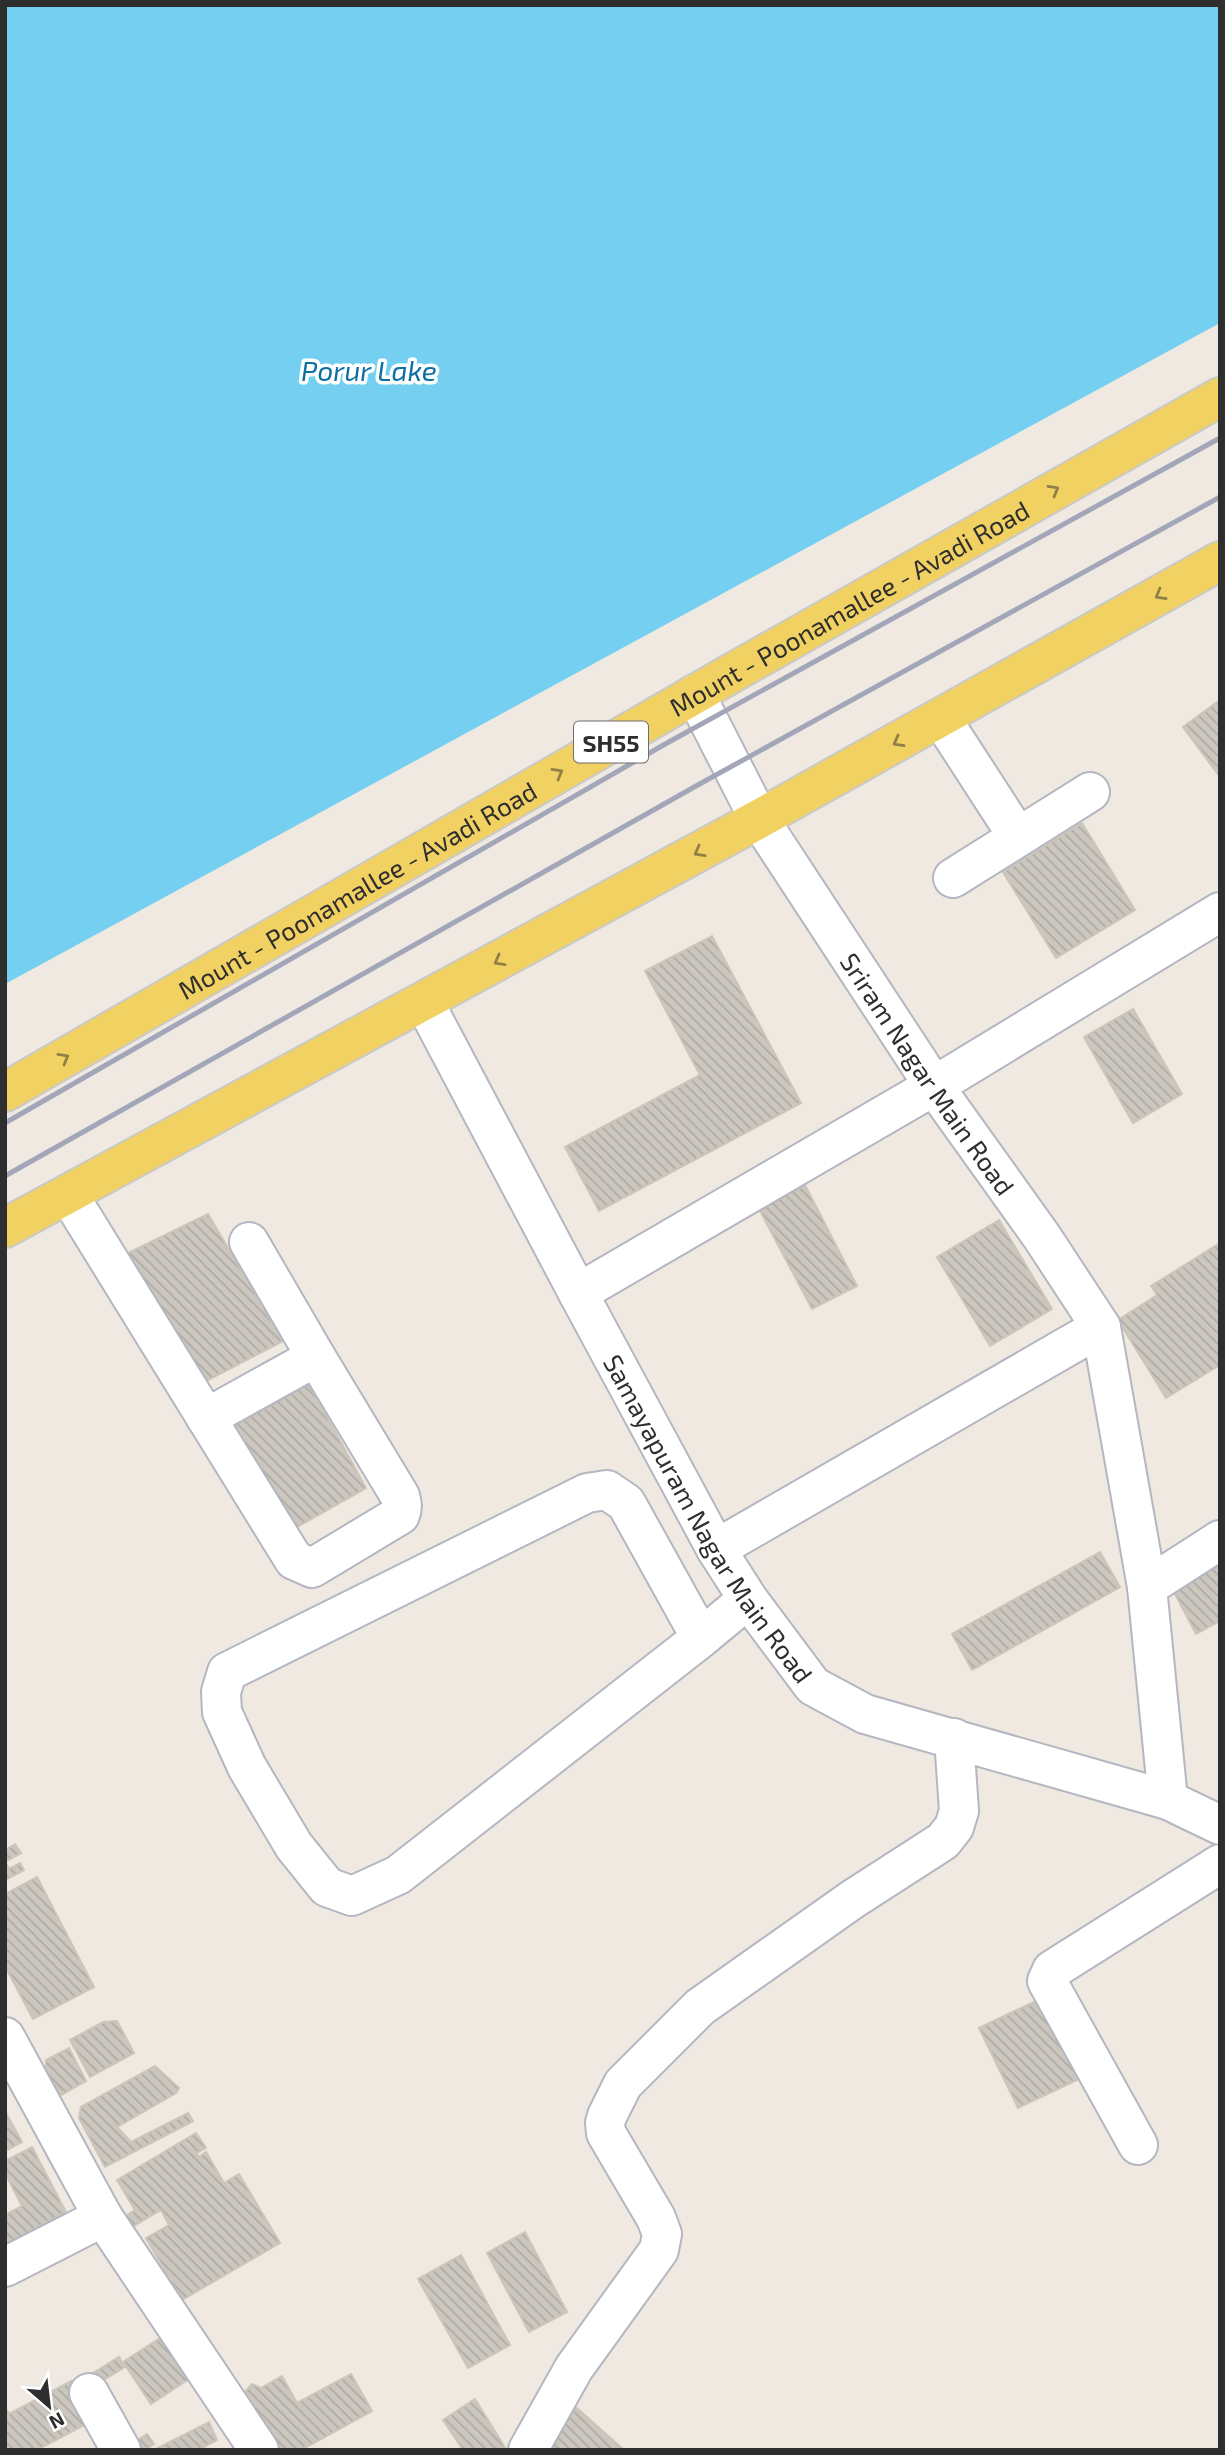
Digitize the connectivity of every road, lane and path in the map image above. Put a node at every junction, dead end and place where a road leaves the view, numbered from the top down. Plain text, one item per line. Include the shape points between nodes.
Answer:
1 (1220, 397) edge
2 (1220, 561) edge
3 (695, 694) junction
4 (941, 718) junction
5 (1090, 792) dead end
6 (759, 819) junction
7 (1018, 837) junction
8 (953, 878) dead end
9 (1220, 912) edge
10 (424, 1002) junction
11 (934, 1086) junction
12 (5, 1092) edge
13 (68, 1194) junction
14 (5, 1228) edge
15 (249, 1242) dead end
16 (578, 1293) junction
17 (1101, 1327) junction
18 (316, 1357) junction
19 (206, 1418) junction
20 (1220, 1540) edge
21 (716, 1549) junction
22 (1147, 1587) junction
23 (748, 1599) junction
24 (701, 1637) junction
25 (954, 1738) junction
26 (1168, 1800) junction
27 (1220, 1825) edge
28 (1220, 1864) edge
29 (5, 2037) edge
30 (1138, 2145) dead end
31 (103, 2217) junction
32 (5, 2267) edge
33 (89, 2393) dead end
34 (121, 2450) edge
35 (259, 2450) edge
36 (528, 2450) edge

3 -> 1 main road, Mount - Poonamallee - Avadi Road / SH55
2 -> 4 main road
3 - 6 street, Sriram Nagar Main Road
12 -> 3 main road, Mount - Poonamallee - Avadi Road / SH55
4 -> 6 main road
4 - 7 street
5 - 7 street
6 -> 10 main road
6 - 11 street, Sriram Nagar Main Road
7 - 8 street
9 - 11 street
10 - 13 main road
10 - 16 street, Samayapuram Nagar Main Road
11 - 16 street
11 - 17 street, Sriram Nagar Main Road
13 - 14 main road
13 - 19 street
15 - 18 street
16 - 21 street, Samayapuram Nagar Main Road
17 - 21 street
17 - 22 street
18 - 19 street
18 - 19 street via 403,1508 400,1515 312,1568 294,1560
20 - 22 street
21 - 23 street, Samayapuram Nagar Main Road
22 - 26 street
23 - 24 street
23 - 25 street, Samayapuram Nagar Main Road via 813,1686 865,1714
24 - 24 street via 398,1875 352,1896 327,1887 294,1846 247,1767 222,1712 227,1672 597,1491 607,1490 626,1503
25 - 26 street, Samayapuram Nagar Main Road
25 - 36 street via 959,1811 943,1841 700,2007 623,2084 611,2105 606,2133 656,2218 662,2234 659,2250 574,2368
26 - 27 street, Samayapuram Nagar Main Road
28 - 30 street via 1052,1970 1047,1981
29 - 31 street
31 - 32 street
31 - 35 street
33 - 34 street

